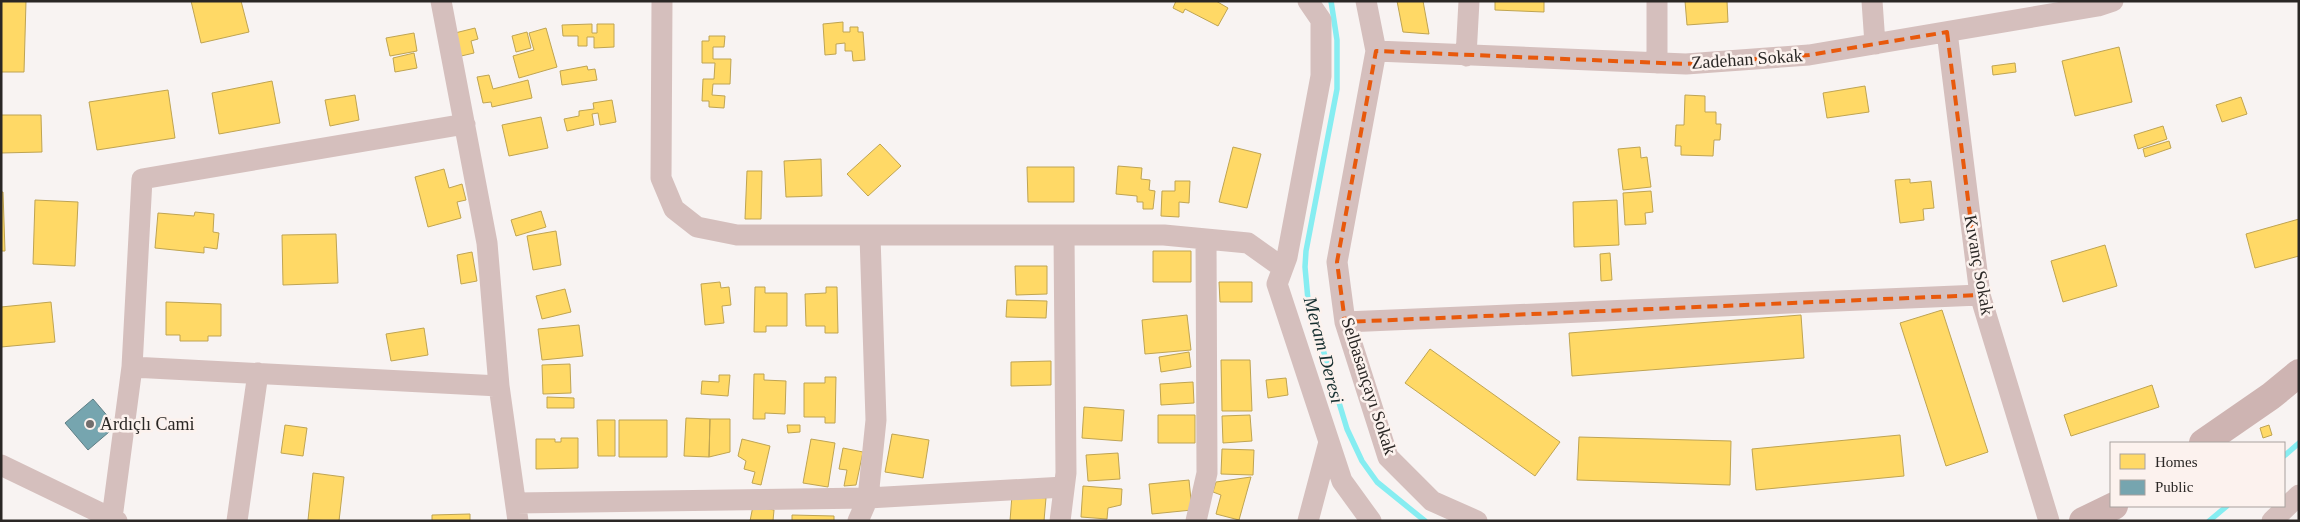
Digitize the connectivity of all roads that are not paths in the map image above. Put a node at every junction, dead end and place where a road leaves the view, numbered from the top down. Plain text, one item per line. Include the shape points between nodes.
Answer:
1 (441, 1) edge
2 (662, 1) edge
3 (1308, 1) edge
4 (1366, 1) edge
5 (1468, 1) edge
6 (1658, 1) edge
7 (1872, 1) edge
8 (2113, 1) edge
9 (1947, 32) junction
10 (1875, 44) junction
11 (1376, 51) junction
12 (1466, 56) junction
13 (1657, 63) junction
14 (465, 124) junction
15 (1064, 235) junction
16 (870, 236) junction
17 (1206, 239) junction
18 (1283, 268) junction
19 (1980, 295) junction
20 (1345, 322) junction
21 (132, 367) junction
22 (258, 373) junction
23 (2299, 373) edge
24 (499, 386) junction
25 (1329, 442) junction
26 (2204, 442) edge
27 (1, 465) edge
28 (1064, 487) junction
29 (2299, 495) edge
30 (868, 498) junction
31 (2112, 507) edge
32 (2113, 507) edge
33 (517, 512) edge
34 (115, 520) edge
35 (237, 521) edge
36 (858, 521) edge
37 (1060, 521) edge
38 (1196, 521) edge
39 (1308, 521) edge
40 (1371, 521) edge
41 (1477, 521) edge
42 (2049, 521) edge
43 (2083, 521) edge
44 (2095, 521) edge
45 (2272, 521) edge

1 - 14 street
2 - 16 street via 661,178 674,209 697,228 737,235
3 - 18 street via 1321,20 1321,76
4 - 11 street, Selbasançayı Sokak
5 - 12 street
6 - 13 street
7 - 10 street
8 - 9 street, Zadehan Sokak
9 - 10 street, Zadehan Sokak
9 - 19 street, Kıvanç Sokak
10 - 13 street, Zadehan Sokak via 1809,55 1686,64
11 - 12 street, Zadehan Sokak
11 - 20 street, Selbasançayı Sokak via 1337,262
12 - 13 street, Zadehan Sokak
14 - 21 street via 142,179
14 - 24 street via 487,243
15 - 16 street
15 - 17 street via 1164,234
15 - 28 street
16 - 30 street via 876,420
17 - 18 street via 1248,242
17 - 38 street via 1207,473
18 - 25 street via 1277,284
19 - 20 street
19 - 42 street, Kıvanç Sokak
20 - 41 street, Selbasançayı Sokak via 1388,457 1432,501
21 - 22 street
21 - 34 street
22 - 24 street
22 - 35 street
23 - 26 street
24 - 33 street
25 - 39 street
25 - 40 street via 1342,481
27 - 34 street
28 - 30 street
28 - 37 street
29 - 45 street
30 - 33 street
30 - 36 street
31 - 43 street
32 - 44 street

